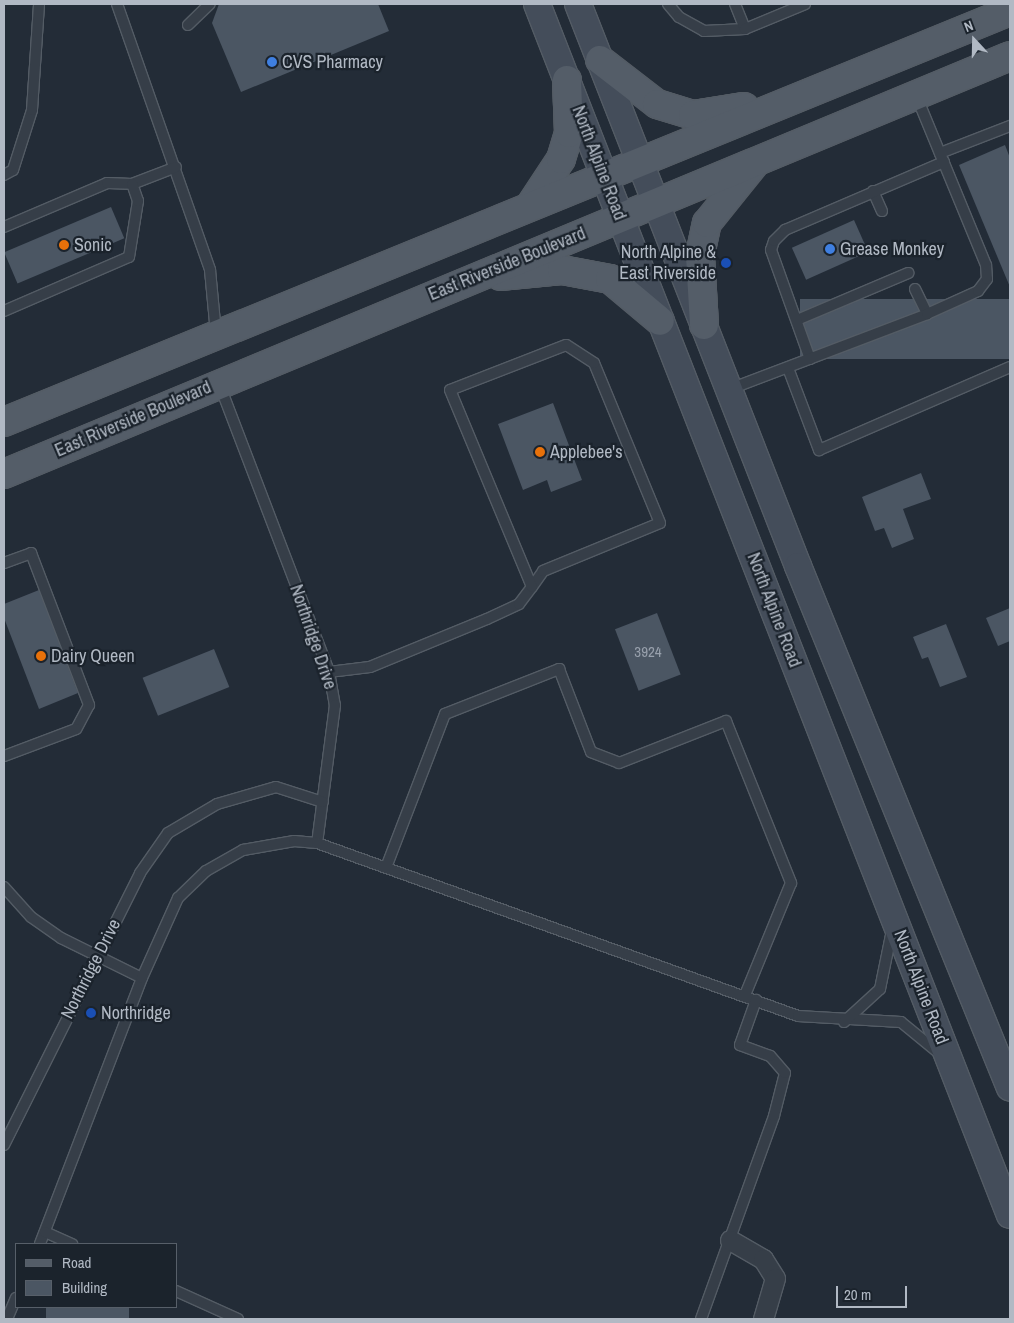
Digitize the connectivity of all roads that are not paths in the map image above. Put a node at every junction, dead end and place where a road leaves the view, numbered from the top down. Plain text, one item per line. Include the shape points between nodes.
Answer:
1 (39, 4) edge
2 (117, 4) edge
3 (210, 4) edge
4 (537, 4) edge
5 (578, 4) edge
6 (668, 4) edge
7 (735, 4) edge
8 (805, 4) edge
9 (1010, 11) edge
10 (188, 26) dead end
11 (745, 29) junction
12 (1010, 56) edge
13 (600, 60) junction
14 (567, 80) junction
15 (916, 94) junction
16 (790, 100) junction
17 (1010, 126) edge
18 (942, 157) junction
19 (757, 161) junction
20 (640, 162) junction
21 (176, 167) junction
22 (4, 175) edge
23 (604, 176) junction
24 (132, 184) junction
25 (872, 191) junction
26 (655, 203) junction
27 (530, 206) junction
28 (882, 211) dead end
29 (620, 217) junction
30 (4, 227) edge
31 (908, 273) dead end
32 (471, 279) junction
33 (915, 289) dead end
34 (4, 311) edge
35 (927, 314) junction
36 (797, 320) junction
37 (660, 321) junction
38 (704, 325) junction
39 (216, 335) junction
40 (810, 360) junction
41 (788, 368) junction
42 (1010, 368) edge
43 (219, 382) junction
44 (729, 390) junction
45 (4, 422) edge
46 (4, 474) edge
47 (787, 540) junction
48 (753, 554) junction
49 (5, 559) edge
50 (532, 587) junction
51 (329, 672) junction
52 (4, 756) edge
53 (323, 802) junction
54 (317, 843) junction
55 (387, 865) junction
56 (4, 887) edge
57 (894, 918) junction
58 (99, 954) junction
59 (142, 978) junction
60 (745, 995) junction
61 (756, 1000) junction
62 (844, 1022) junction
63 (950, 1062) junction
64 (1010, 1088) edge
65 (4, 1145) edge
66 (1010, 1216) edge
67 (45, 1232) junction
68 (730, 1240) junction
69 (40, 1243) edge
70 (70, 1243) edge
71 (178, 1292) edge
72 (15, 1300) edge
73 (7, 1319) edge
74 (238, 1319) edge
75 (701, 1319) edge
76 (763, 1319) edge

1 - 22 lane via 32,110 13,170
2 - 21 lane
3 - 10 lane
4 - 14 main road, North Alpine Road
5 - 13 main road
6 - 11 lane via 679,17 704,31
7 - 11 lane
8 - 11 lane
9 - 16 main road
12 - 15 main road, East Riverside Boulevard
13 - 16 main road via 657,104 693,115
13 - 20 main road
14 - 23 main road, North Alpine Road
14 - 27 main road via 568,134 560,159
15 - 18 lane
15 - 19 main road, East Riverside Boulevard
16 - 20 main road
17 - 18 lane
18 - 25 lane
18 - 35 lane via 986,265 988,279 978,291
19 - 26 main road, East Riverside Boulevard
19 - 38 main road via 707,223 700,255
20 - 23 main road
20 - 26 main road
21 - 24 lane
21 - 39 lane via 210,270
23 - 27 main road
23 - 29 main road, North Alpine Road
24 - 30 lane via 107,183
24 - 34 lane via 138,201 129,257
25 - 28 lane
25 - 36 lane via 784,230 774,241 771,250
26 - 29 main road, East Riverside Boulevard
26 - 38 main road
27 - 39 main road
29 - 32 main road, East Riverside Boulevard
29 - 37 main road, North Alpine Road
31 - 36 lane
32 - 37 main road via 562,270 610,279
32 - 43 main road, East Riverside Boulevard
33 - 35 lane
35 - 40 lane
36 - 40 lane
37 - 48 main road, North Alpine Road
38 - 44 main road
39 - 45 main road
40 - 41 lane
41 - 42 lane via 819,450
41 - 44 lane
43 - 46 main road, East Riverside Boulevard
43 - 51 lane, Northridge Drive
44 - 47 main road
47 - 48 main road
47 - 64 main road
48 - 57 main road, North Alpine Road
49 - 52 lane via 31,553 89,705 76,729
50 - 50 lane via 542,572 660,523 594,363 566,346 450,390
50 - 51 lane via 519,604 487,619 370,667
51 - 53 lane, Northridge Drive via 335,705
53 - 54 lane
53 - 58 lane, Northridge Drive via 276,787 217,804 168,833 140,873
54 - 55 lane
54 - 59 lane via 294,841 243,850 206,871 178,898
55 - 60 lane
55 - 60 lane via 445,714 559,669 590,752 619,763 726,720 791,883
56 - 58 lane via 38,922
57 - 62 lane via 880,989
57 - 63 main road, North Alpine Road
58 - 59 lane
58 - 65 lane, Northridge Drive
59 - 67 lane
60 - 61 lane
61 - 62 lane via 798,1016
61 - 68 lane via 740,1045 770,1056 785,1073
62 - 63 lane via 901,1022
63 - 66 main road, North Alpine Road
67 - 69 lane
67 - 70 lane
68 - 75 lane
68 - 76 street via 763,1259 775,1278
71 - 74 lane
72 - 73 lane

